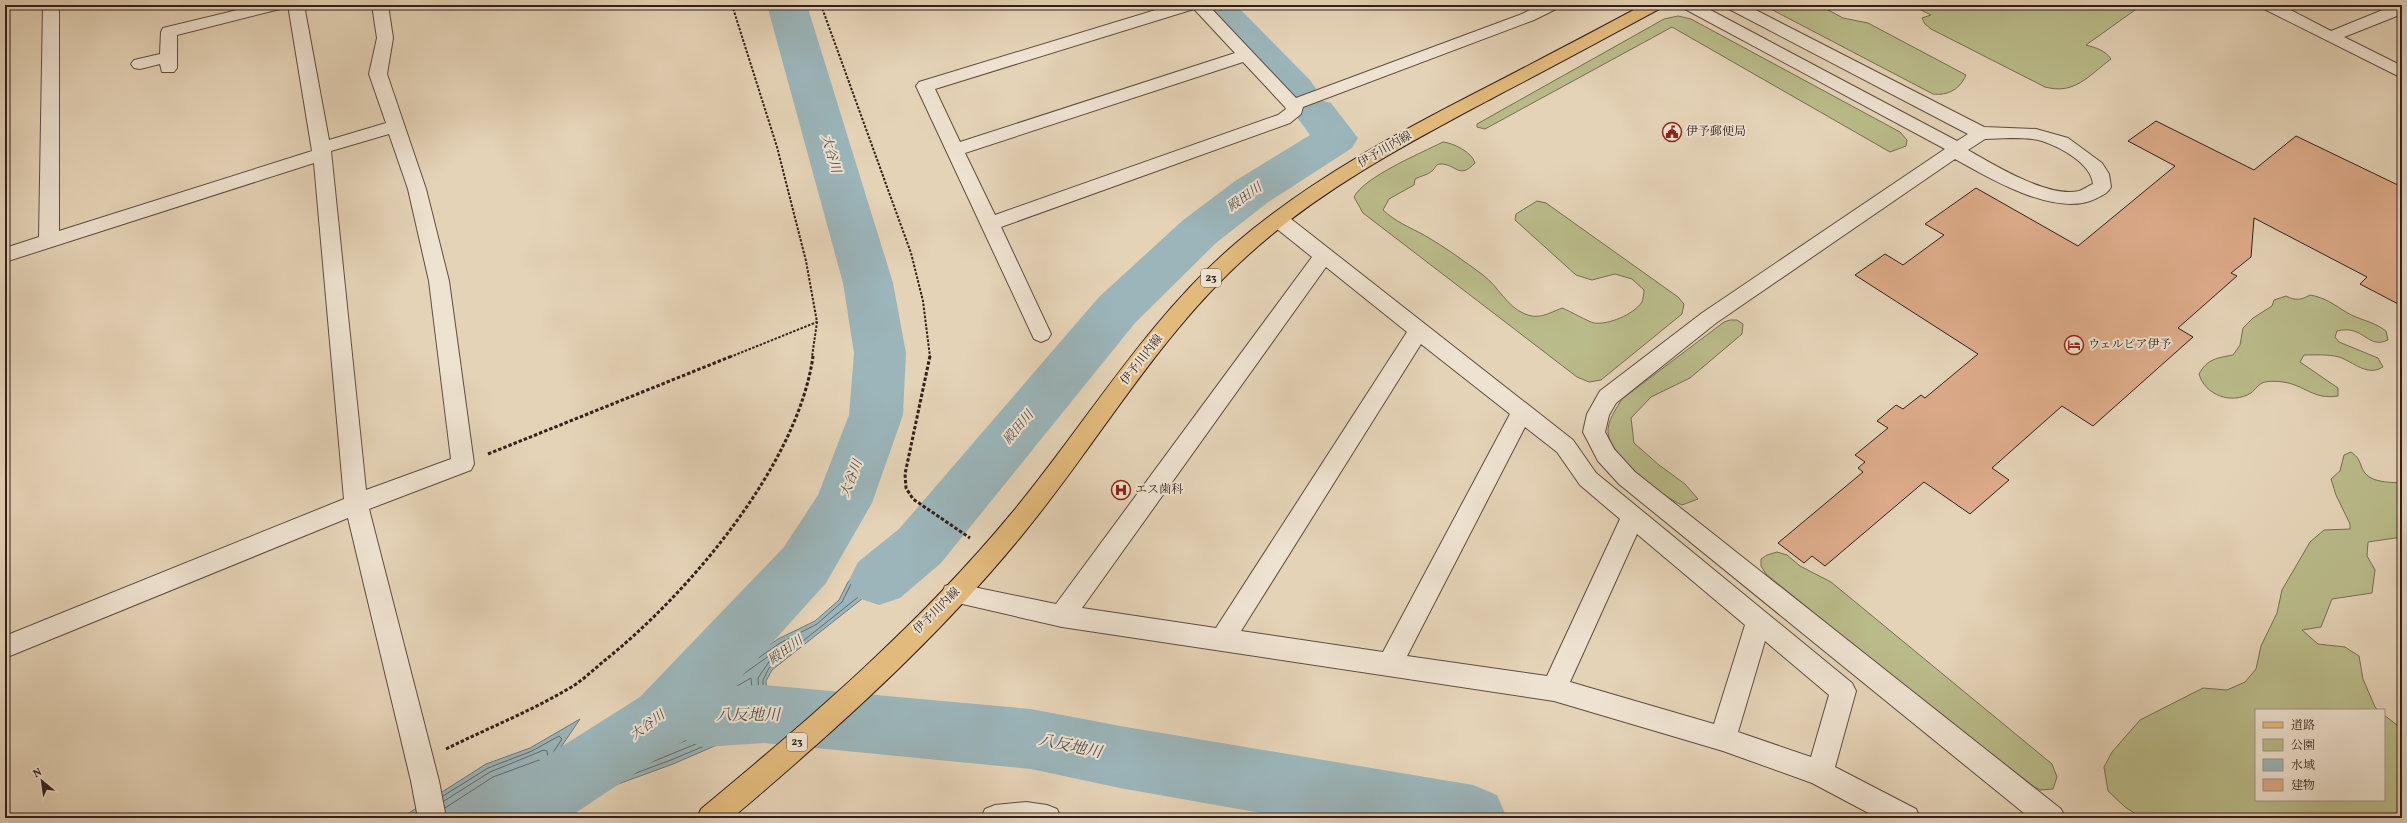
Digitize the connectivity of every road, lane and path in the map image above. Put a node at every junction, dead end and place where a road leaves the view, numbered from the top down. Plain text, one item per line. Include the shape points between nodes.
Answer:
1 (51, 5) edge
2 (278, 5) edge
3 (296, 5) edge
4 (380, 5) edge
5 (732, 5) edge
6 (821, 5) edge
7 (1189, 5) edge
8 (1199, 5) edge
9 (1552, 5) edge
10 (1655, 5) edge
11 (1689, 5) edge
12 (1733, 5) edge
13 (2268, 5) edge
14 (2402, 8) edge
15 (2330, 37) junction
16 (1246, 55) junction
17 (140, 64) dead end
18 (2402, 73) edge
19 (1293, 104) junction
20 (396, 126) junction
21 (1981, 134) junction
22 (955, 150) junction
23 (1957, 150) junction
24 (321, 151) junction
25 (1279, 220) junction
26 (990, 224) junction
27 (49, 241) junction
28 (1324, 255) junction
29 (5, 256) edge
30 (817, 322) junction
31 (1419, 330) junction
32 (1041, 334) dead end
33 (1522, 412) junction
34 (463, 464) junction
35 (356, 504) junction
36 (1633, 517) junction
37 (993, 553) junction
38 (954, 593) junction
39 (1062, 616) junction
40 (1759, 620) junction
41 (1221, 641) junction
42 (5, 647) edge
43 (1389, 665) junction
44 (1554, 689) junction
45 (1723, 739) junction
46 (423, 771) junction
47 (1820, 773) junction
48 (716, 813) edge
49 (432, 818) edge
50 (995, 818) edge
51 (1047, 818) edge
52 (1906, 818) edge
53 (2051, 818) edge

1 - 27 street
2 - 17 street via 169,32 168,62
3 - 24 street
4 - 20 street via 385,38 378,74
5 - 30 path via 777,147 806,261
6 - 37 path via 910,253 923,301 930,357 905,474 906,488 913,499
7 - 22 street via 925,86
8 - 16 street
9 - 19 street via 1528,17
10 - 25 main road, 伊予川内線 / 23 via 1386,149 1321,189
11 - 23 street
12 - 21 street
13 - 15 street
14 - 15 street
15 - 18 street
16 - 19 street
16 - 22 street
19 - 26 street via 1295,110 1284,119
20 - 24 street
20 - 34 street via 417,189 439,281
21 - 23 street
21 - 23 street via 2025,132 2055,138 2091,163 2102,180 2102,187 2082,197 2067,198 2030,190 2012,183
22 - 26 street
23 - 53 street via 1709,318 1608,397 1598,414 1594,432 1606,456 1627,478
24 - 27 street
24 - 35 street
25 - 28 street
25 - 37 main road, 伊予川内線 / 23 via 1214,274 1178,312 1051,481
26 - 32 street
27 - 29 street
28 - 31 street
28 - 39 street
30 - 34 path
30 - 46 path via 810,376 794,424 765,478 731,528 679,592 623,646 569,689
31 - 33 street
31 - 41 street
33 - 36 street via 1565,446 1588,479
33 - 43 street
34 - 35 street
35 - 42 street
35 - 46 street
36 - 40 street
36 - 44 street
37 - 38 main road, 伊予川内線 / 23
38 - 39 street
38 - 48 main road, 伊予川内線 / 23 via 873,676
39 - 41 street
40 - 45 street
40 - 47 street via 1843,691
41 - 43 street
43 - 44 street
44 - 45 street
45 - 47 street
46 - 49 street
47 - 52 street
50 - 51 street via 1026,815

